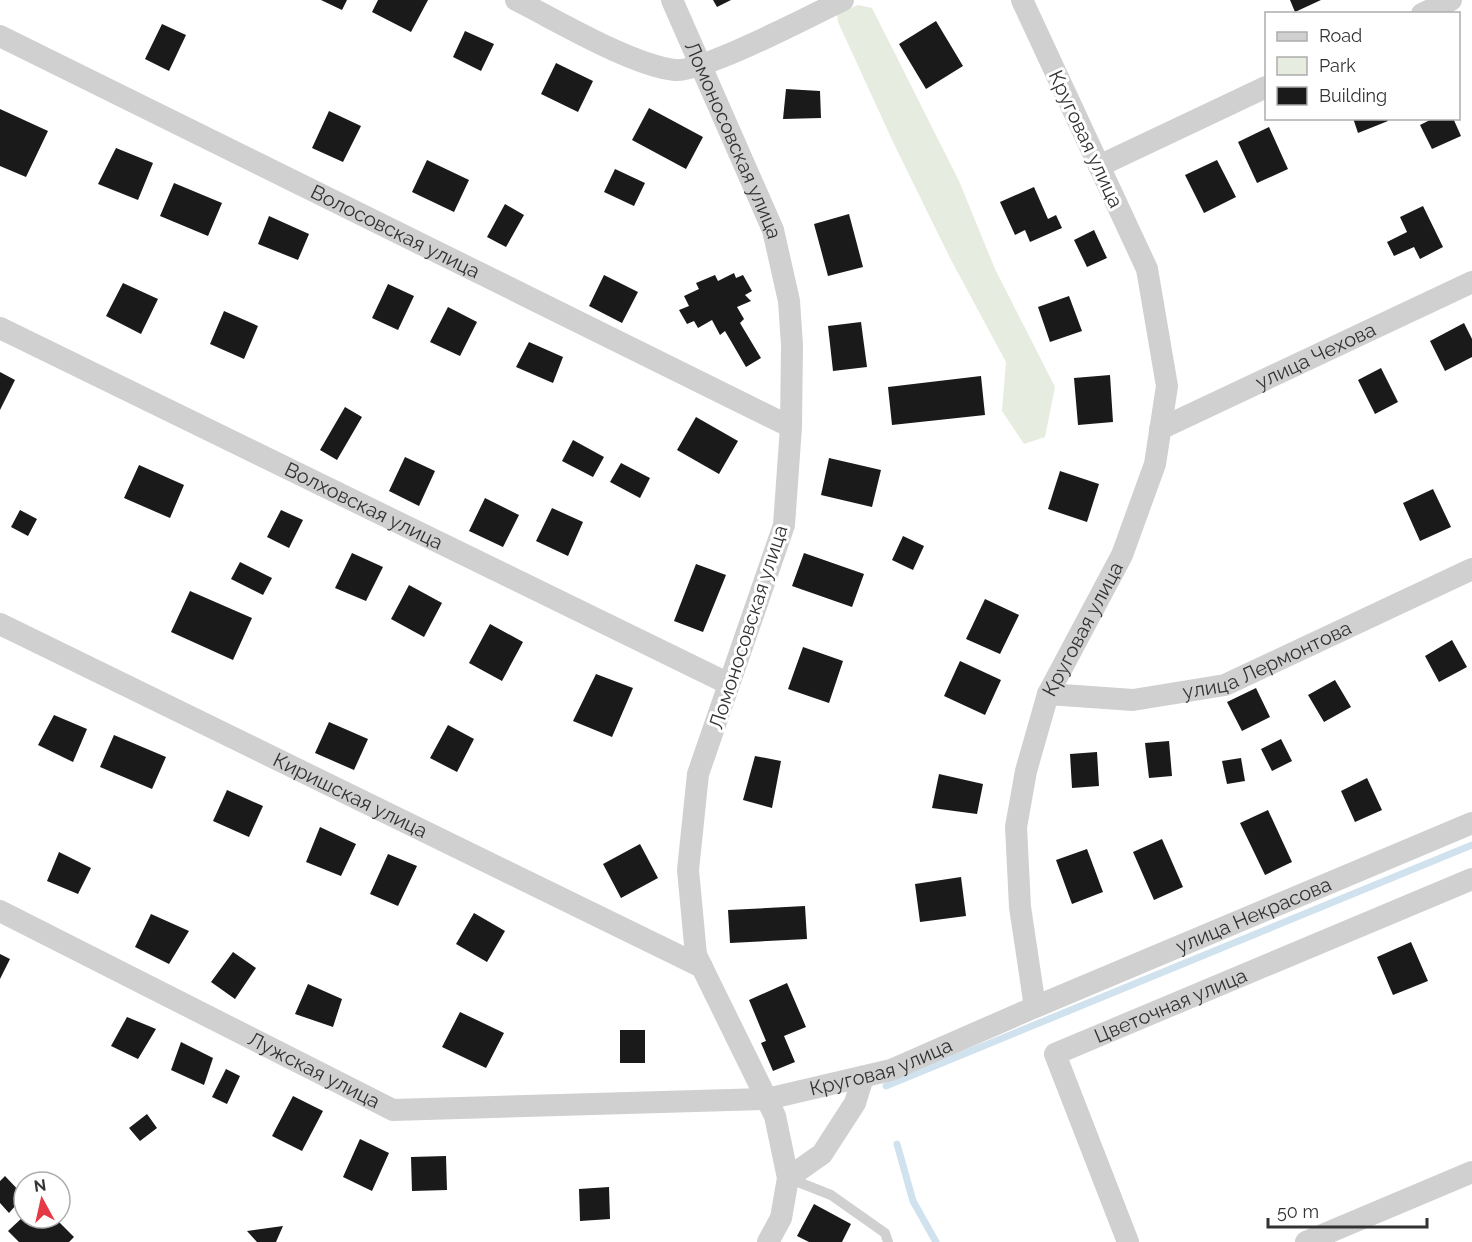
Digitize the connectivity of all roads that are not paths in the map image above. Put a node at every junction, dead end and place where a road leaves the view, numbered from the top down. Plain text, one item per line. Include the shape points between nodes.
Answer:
1 (516, 0) edge
2 (672, 0) edge
3 (843, 0) edge
4 (1022, 0) edge
5 (1451, 0) edge
6 (1426, 12) edge
7 (0, 36) edge
8 (703, 65) junction
9 (1265, 87) edge
10 (1099, 166) junction
11 (1472, 282) edge
12 (0, 328) edge
13 (791, 427) junction
14 (1160, 429) junction
15 (1472, 569) edge
16 (0, 624) edge
17 (729, 684) junction
18 (1048, 694) junction
19 (1472, 823) edge
20 (1472, 879) edge
21 (0, 911) edge
22 (702, 967) junction
23 (1035, 1007) junction
24 (863, 1077) junction
25 (767, 1099) junction
26 (1472, 1172) edge
27 (788, 1178) junction
28 (768, 1242) edge
29 (888, 1242) edge
30 (1128, 1242) edge
31 (1306, 1242) edge

1 - 8 street via 637,60 676,70
2 - 8 street, Ломоносовская улица
3 - 8 street
4 - 10 street, Круговая улица
5 - 6 street
7 - 13 street, Волосовская улица
8 - 13 street, Ломоносовская улица via 773,230 789,301
9 - 10 street
10 - 14 street, Круговая улица via 1147,269 1167,386
11 - 14 street, улица Чехова
12 - 17 street, Волховская улица
13 - 17 street, Ломоносовская улица via 784,525
14 - 18 street, Круговая улица via 1155,464 1122,555
15 - 18 street, улица Лермонтова via 1225,685 1133,700
16 - 22 street, Киришская улица
17 - 22 street, Ломоносовская улица via 698,774 688,870 696,955
18 - 23 street, Круговая улица via 1026,771 1016,827 1020,907
19 - 23 street, улица Некрасова
20 - 30 street, Цветочная улица via 1055,1054
21 - 25 street, Лужская улица via 393,1110
22 - 25 street, Ломоносовская улица
23 - 24 street, Круговая улица via 891,1070
24 - 25 street, Круговая улица
24 - 27 street via 855,1103 822,1155
25 - 27 street, Ломоносовская улица via 775,1116
26 - 31 street
27 - 28 street, Ломоносовская улица via 781,1218
27 - 29 lane via 831,1195 885,1233

